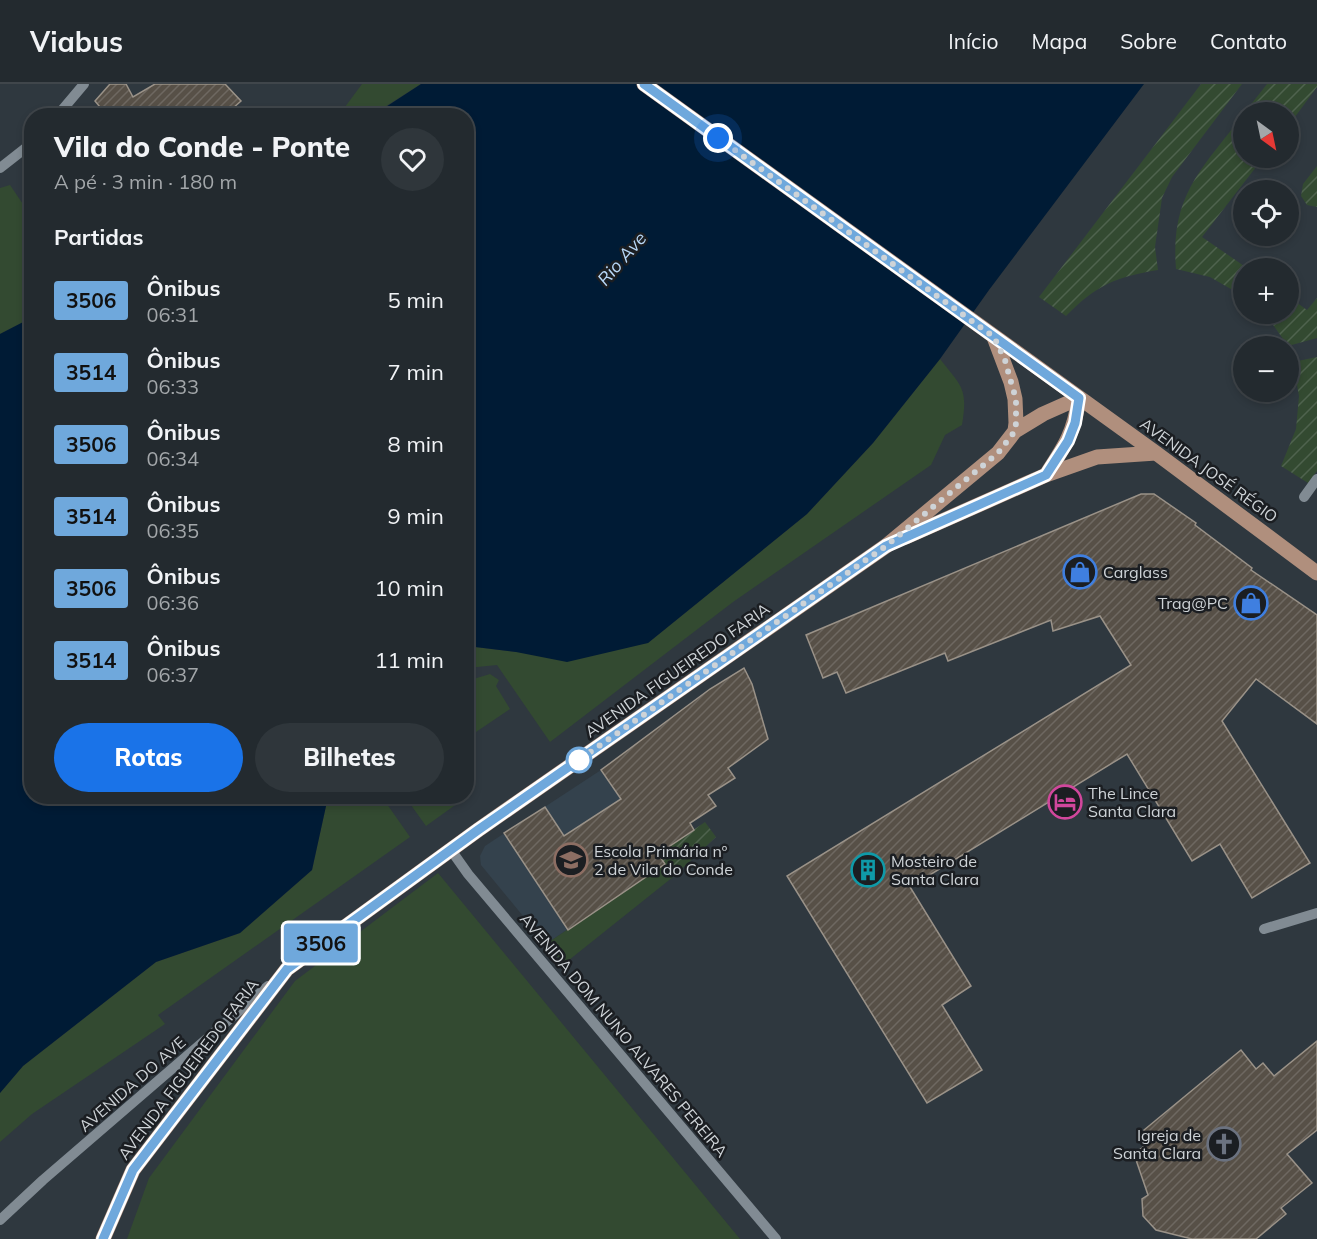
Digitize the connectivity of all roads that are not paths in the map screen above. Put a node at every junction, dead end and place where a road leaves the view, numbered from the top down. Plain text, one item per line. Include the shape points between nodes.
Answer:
1 (84, 84) edge
2 (644, 84) edge
3 (64, 108) edge
4 (24, 149) edge
5 (0, 168) edge
6 (994, 337) junction
7 (1079, 398) junction
8 (1015, 431) junction
9 (1156, 453) junction
10 (1046, 475) junction
11 (1317, 479) edge
12 (1304, 497) dead end
13 (886, 546) junction
14 (1317, 573) edge
15 (451, 850) junction
16 (1317, 913) edge
17 (1264, 929) dead end
18 (284, 972) junction
19 (0, 1220) edge
20 (103, 1239) edge
21 (776, 1239) edge

1 - 3 street
2 - 6 main road, AVENIDA JOSÉ RÉGIO
4 - 5 street
6 - 7 main road, AVENIDA JOSÉ RÉGIO
6 - 8 main road via 1016,399
7 - 8 main road, AVENIDA FIGUEIREDO FARIA
7 - 9 main road, AVENIDA JOSÉ RÉGIO
7 - 10 main road via 1068,441
8 - 13 main road, AVENIDA FIGUEIREDO FARIA via 998,453
9 - 10 main road, AVENIDA FIGUEIREDO FARIA via 1097,457
9 - 14 main road, AVENIDA JOSÉ RÉGIO
10 - 13 main road, AVENIDA FIGUEIREDO FARIA
11 - 12 street
13 - 15 main road, AVENIDA FIGUEIREDO FARIA
15 - 18 main road, AVENIDA FIGUEIREDO FARIA
15 - 21 street, AVENIDA DOM NUNO ALVARES PEREIRA
16 - 17 street
18 - 19 street, AVENIDA DO AVE
18 - 20 main road, AVENIDA FIGUEIREDO FARIA via 133,1170

